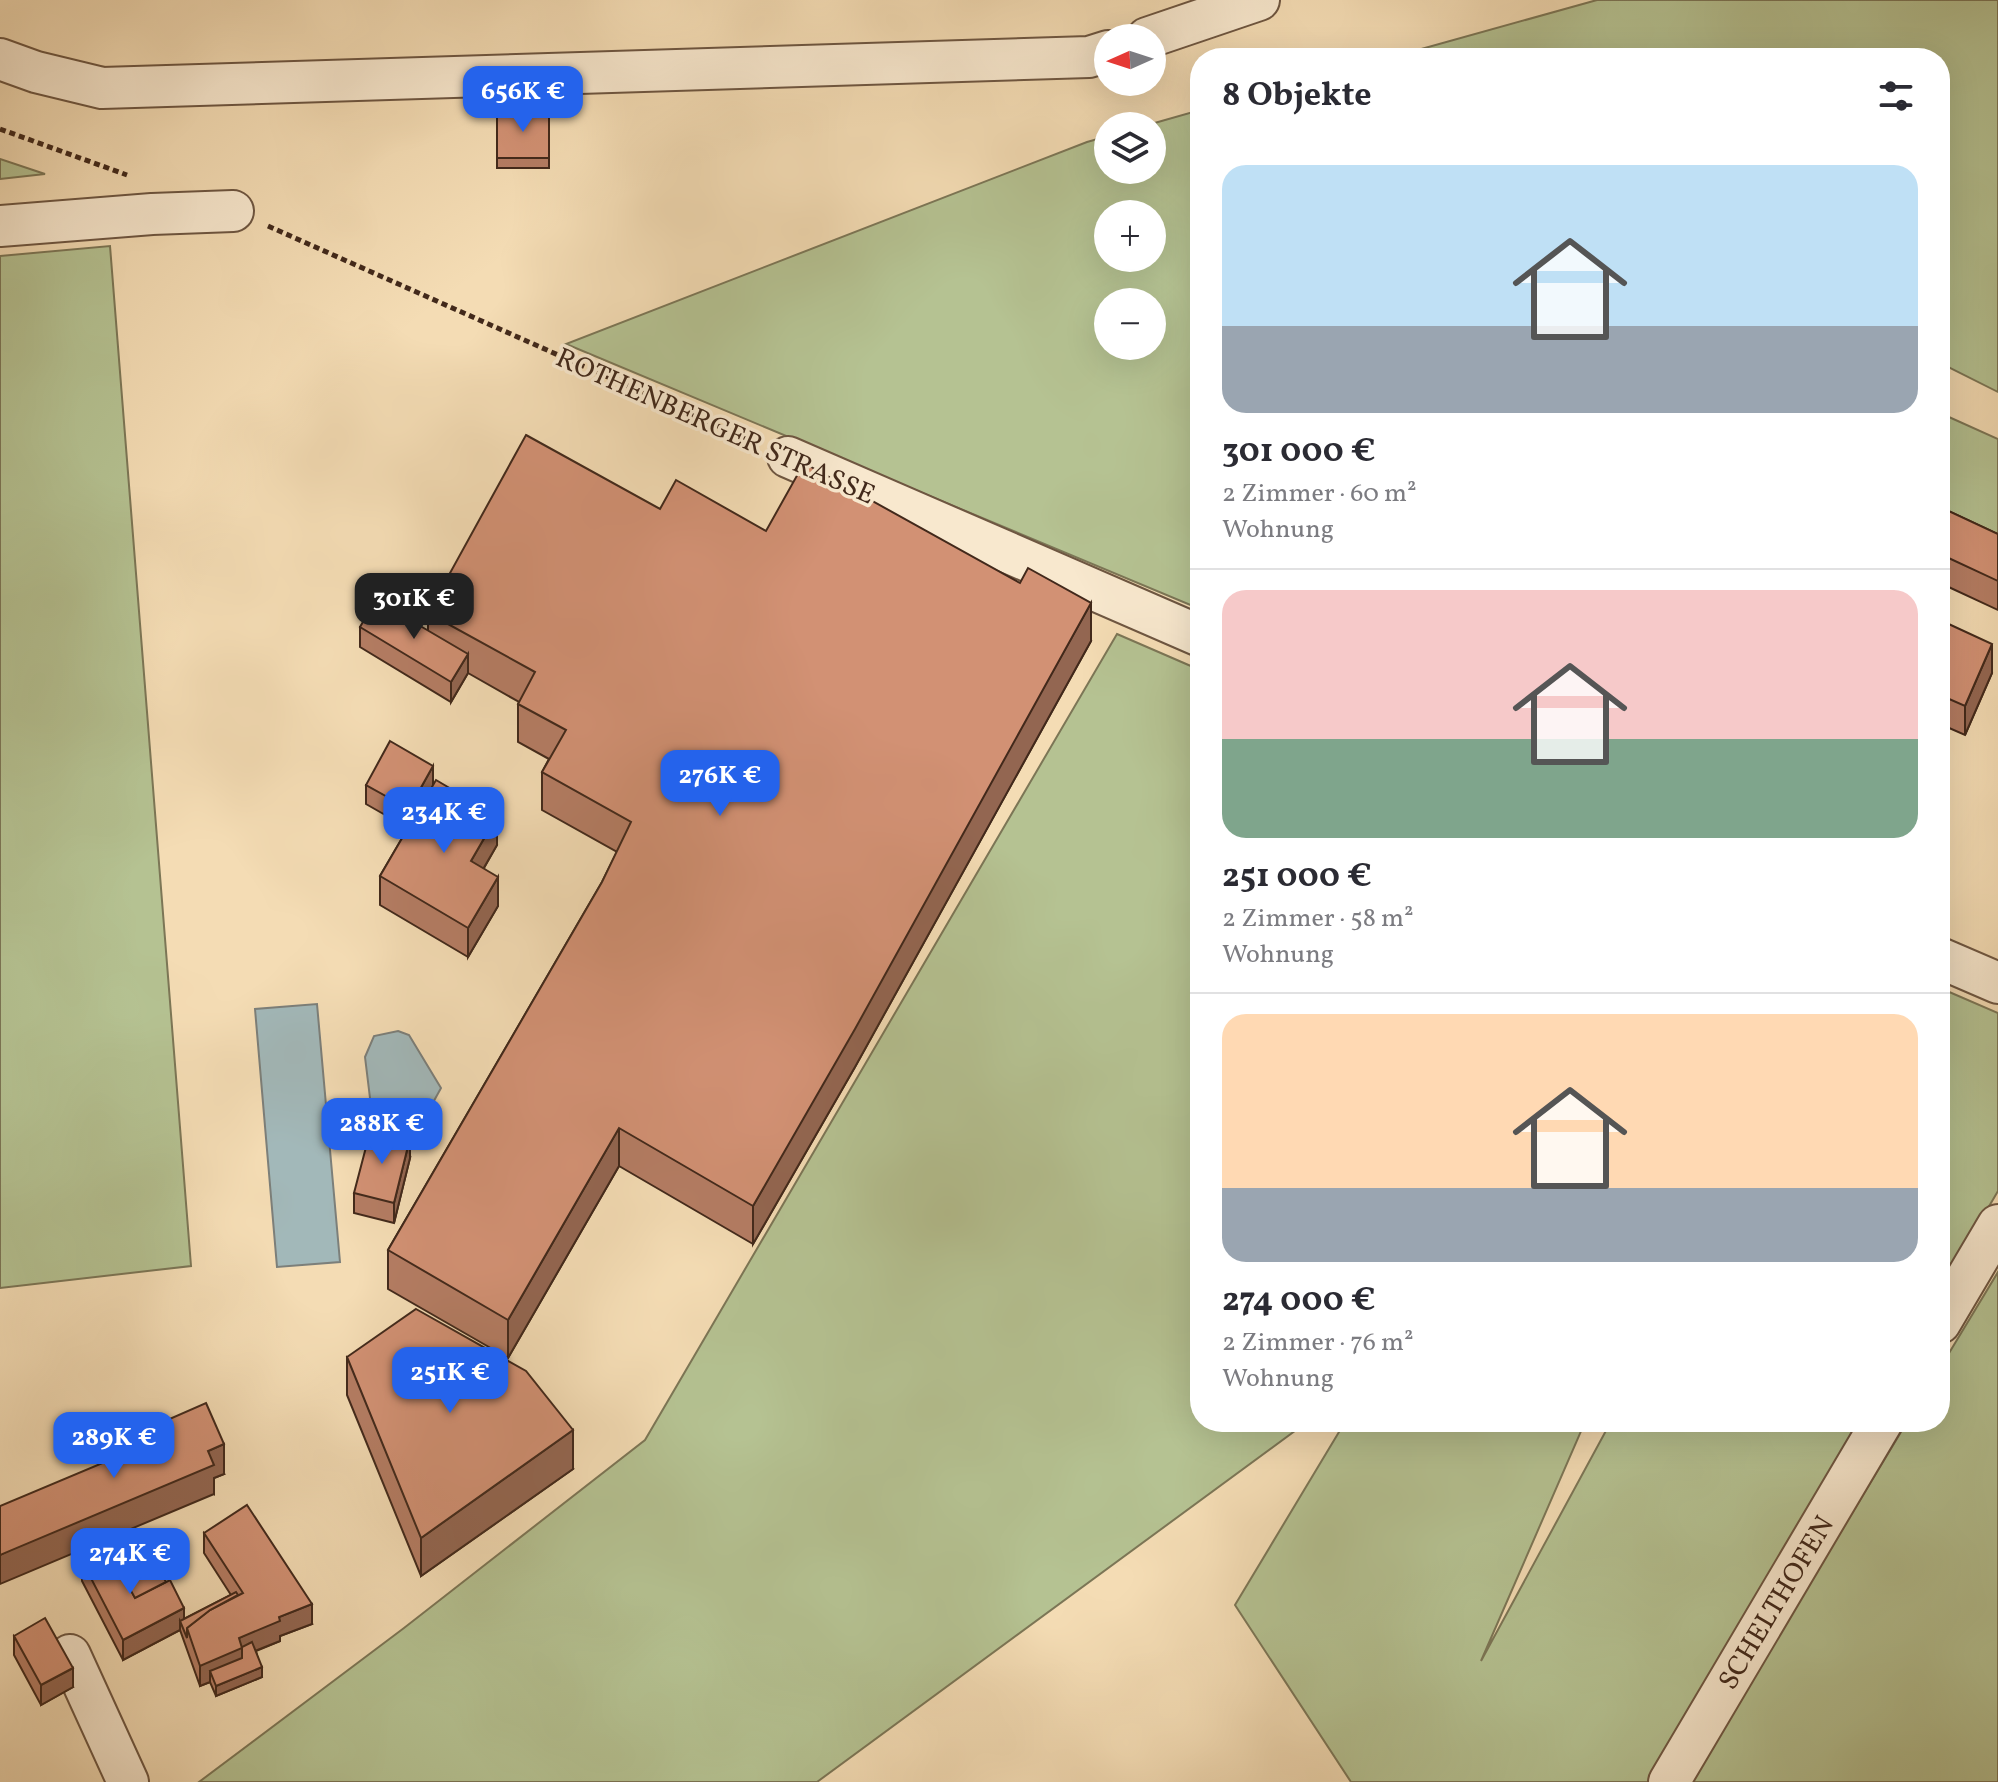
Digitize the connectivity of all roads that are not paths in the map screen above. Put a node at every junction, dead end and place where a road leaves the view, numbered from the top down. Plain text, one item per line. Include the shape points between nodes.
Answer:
1 (1259, 0) edge
2 (1166, 32) edge
3 (1094, 55) edge
4 (0, 59) edge
5 (233, 211) road end
6 (0, 226) edge
7 (788, 457) road end
8 (1190, 632) edge
9 (1950, 962) edge
10 (1998, 983) edge
11 (1998, 1225) edge
12 (1950, 1306) edge
13 (1876, 1432) edge
14 (70, 1655) edge
15 (128, 1782) edge
16 (1669, 1782) edge

1 - 2 lane
3 - 4 lane via 102,88
5 - 6 lane
7 - 8 lane, ROTHENBERGER STRASSE
9 - 10 lane
11 - 12 lane
13 - 16 lane, SCHELTHOFEN
14 - 15 lane

